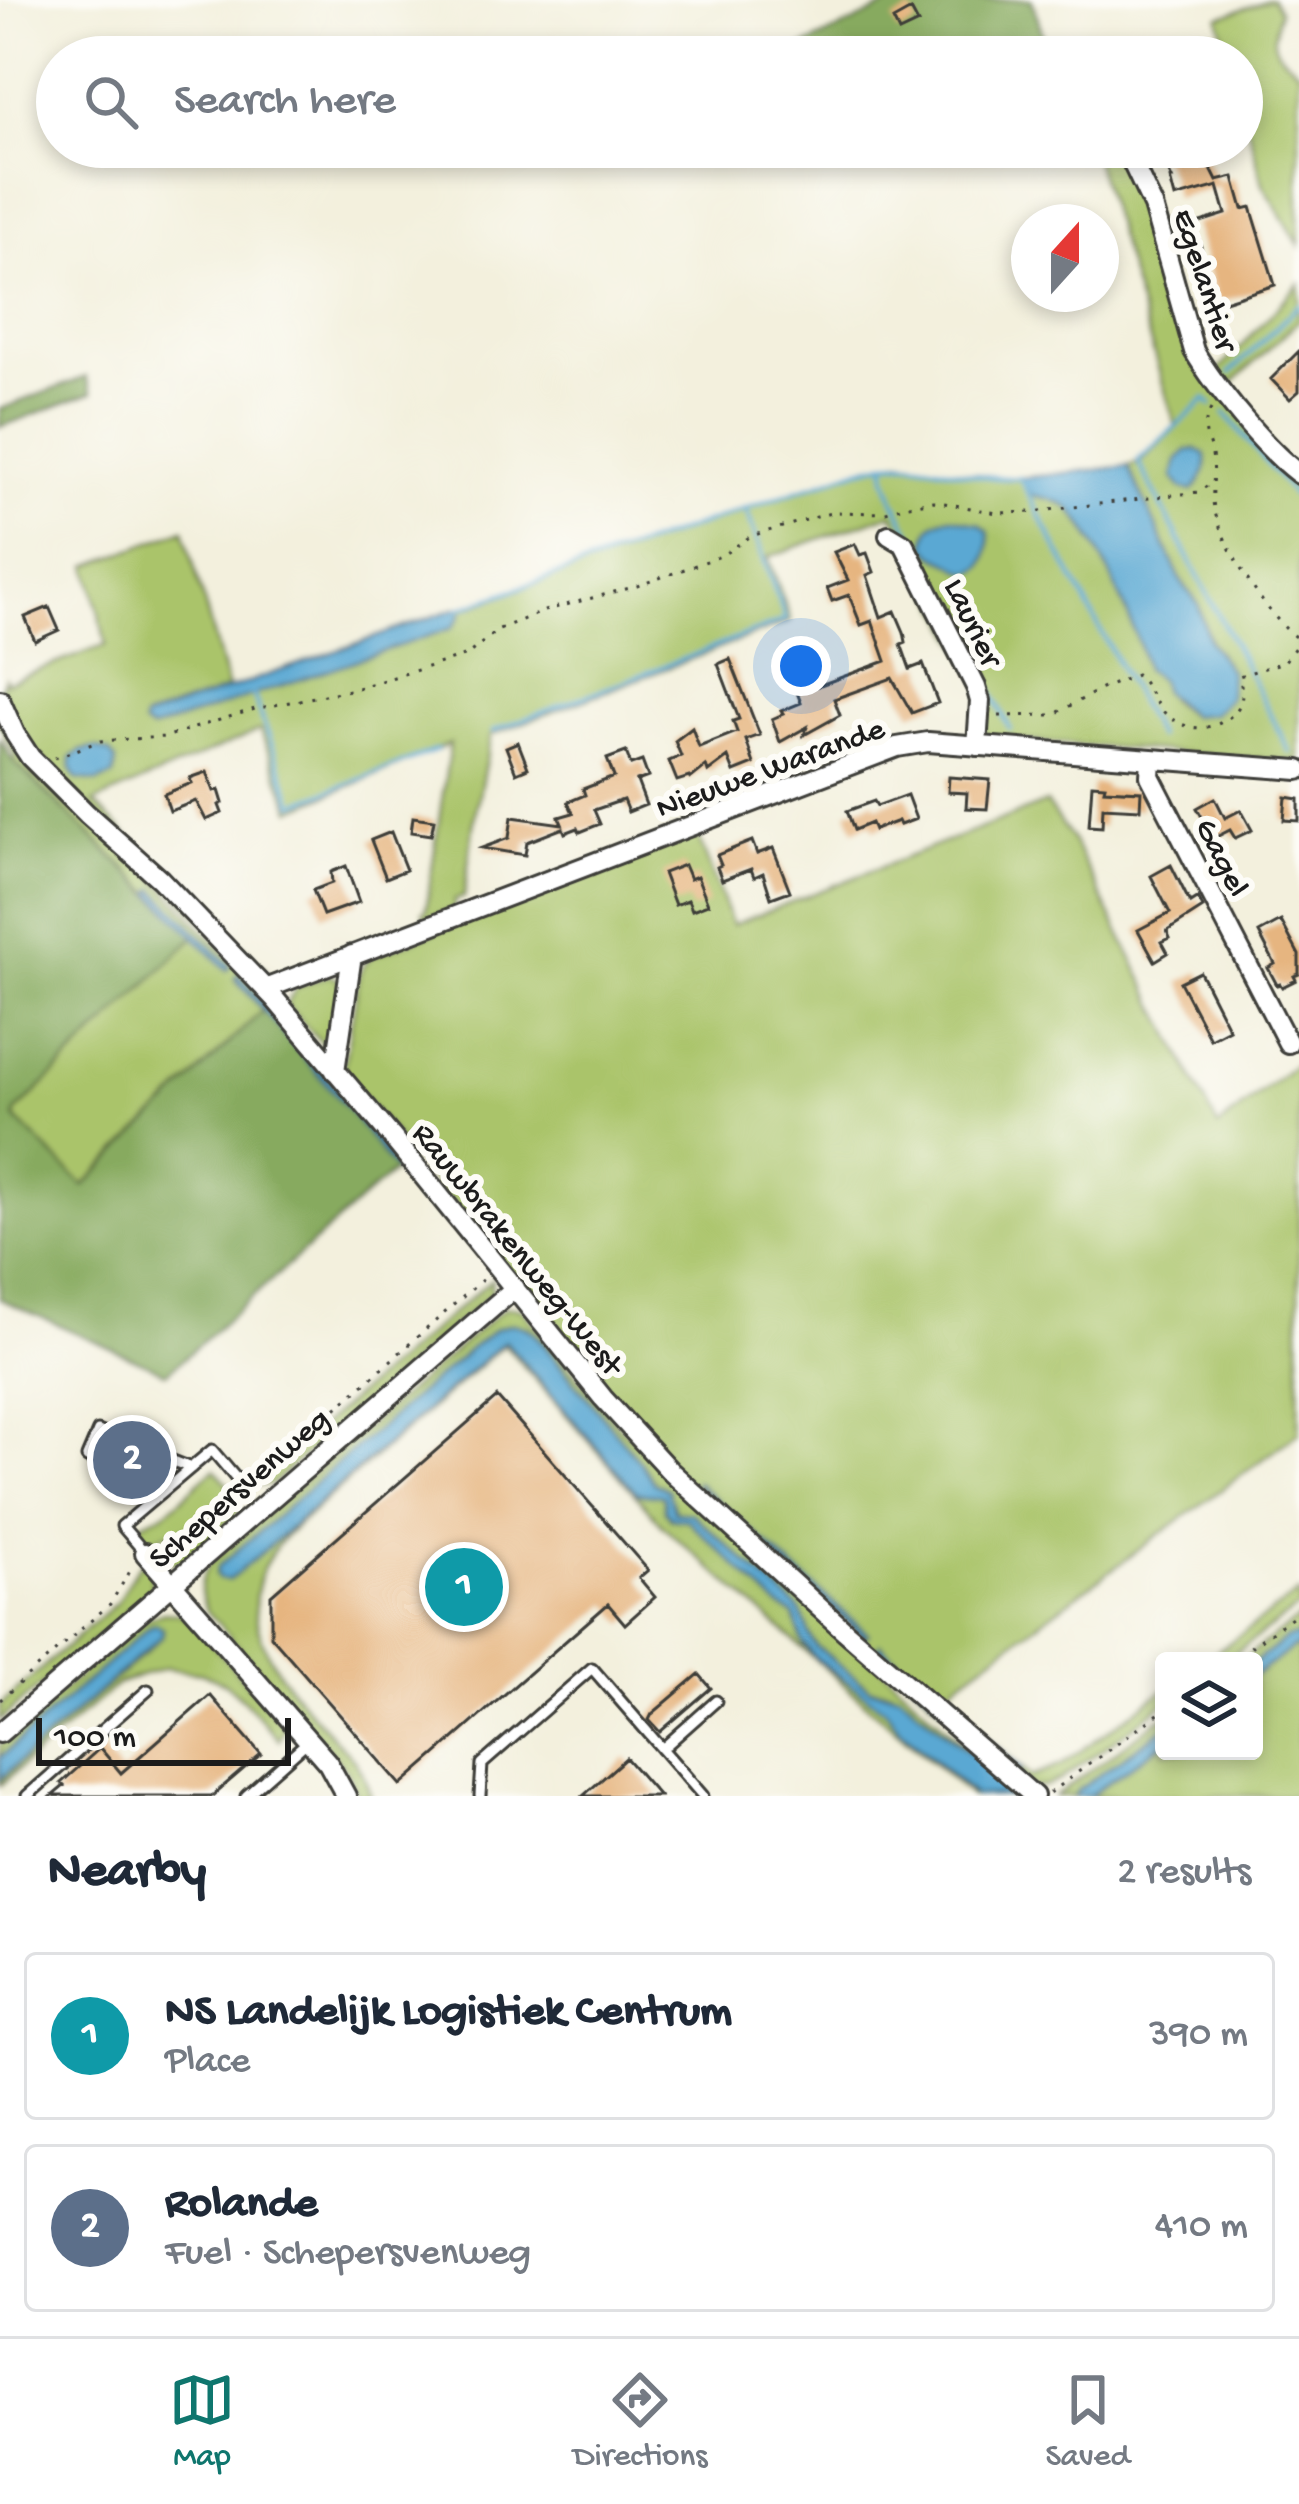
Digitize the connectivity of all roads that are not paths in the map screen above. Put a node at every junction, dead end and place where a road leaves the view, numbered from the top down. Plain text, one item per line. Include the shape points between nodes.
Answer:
1 (1135, 168) edge
2 (1299, 474) edge
3 (889, 535) dead end
4 (0, 700) edge
5 (977, 746) junction
6 (1151, 759) junction
7 (1299, 770) edge
8 (352, 956) junction
9 (265, 989) junction
10 (1288, 1043) dead end
11 (335, 1071) junction
12 (514, 1288) junction
13 (125, 1442) dead end
14 (150, 1452) dead end
15 (114, 1468) dead end
16 (191, 1468) junction
17 (140, 1478) dead end
18 (166, 1488) junction
19 (245, 1489) joint
20 (260, 1506) junction
21 (145, 1553) joint
22 (171, 1582) junction
23 (148, 1690) dead end
24 (716, 1701) dead end
25 (0, 1732) edge
26 (308, 1741) junction
27 (662, 1749) junction
28 (27, 1796) edge
29 (246, 1796) edge
30 (346, 1796) edge
31 (480, 1796) edge
32 (703, 1796) edge
33 (1034, 1796) edge

1 - 2 street, Egelantier via 1194,351
3 - 5 street, Laurier via 904,544 976,687
4 - 9 street, Rauwbrakenweg-West via 38,764
5 - 6 street, Nieuwe Warande
5 - 8 street, Nieuwe Warande via 897,747
6 - 7 street, Nieuwe Warande
6 - 10 street, Gagel via 1150,776
8 - 9 street, Nieuwe Warande
8 - 11 street
9 - 11 street, Rauwbrakenweg-West
11 - 12 street, Rauwbrakenweg-West
12 - 20 street, Schepersvenweg
12 - 33 street, Rauwbrakenweg-West via 670,1471
13 - 15 lane via 98,1431 87,1457
14 - 16 lane
16 - 18 lane
16 - 19 lane via 212,1450
17 - 18 lane
18 - 21 lane via 122,1526
19 - 20 street
20 - 22 street, Schepersvenweg
21 - 22 street
22 - 25 street, Schepersvenweg
22 - 26 street
23 - 28 lane
24 - 27 lane
26 - 29 lane
26 - 30 street
27 - 31 lane via 592,1668 482,1763
27 - 32 lane

